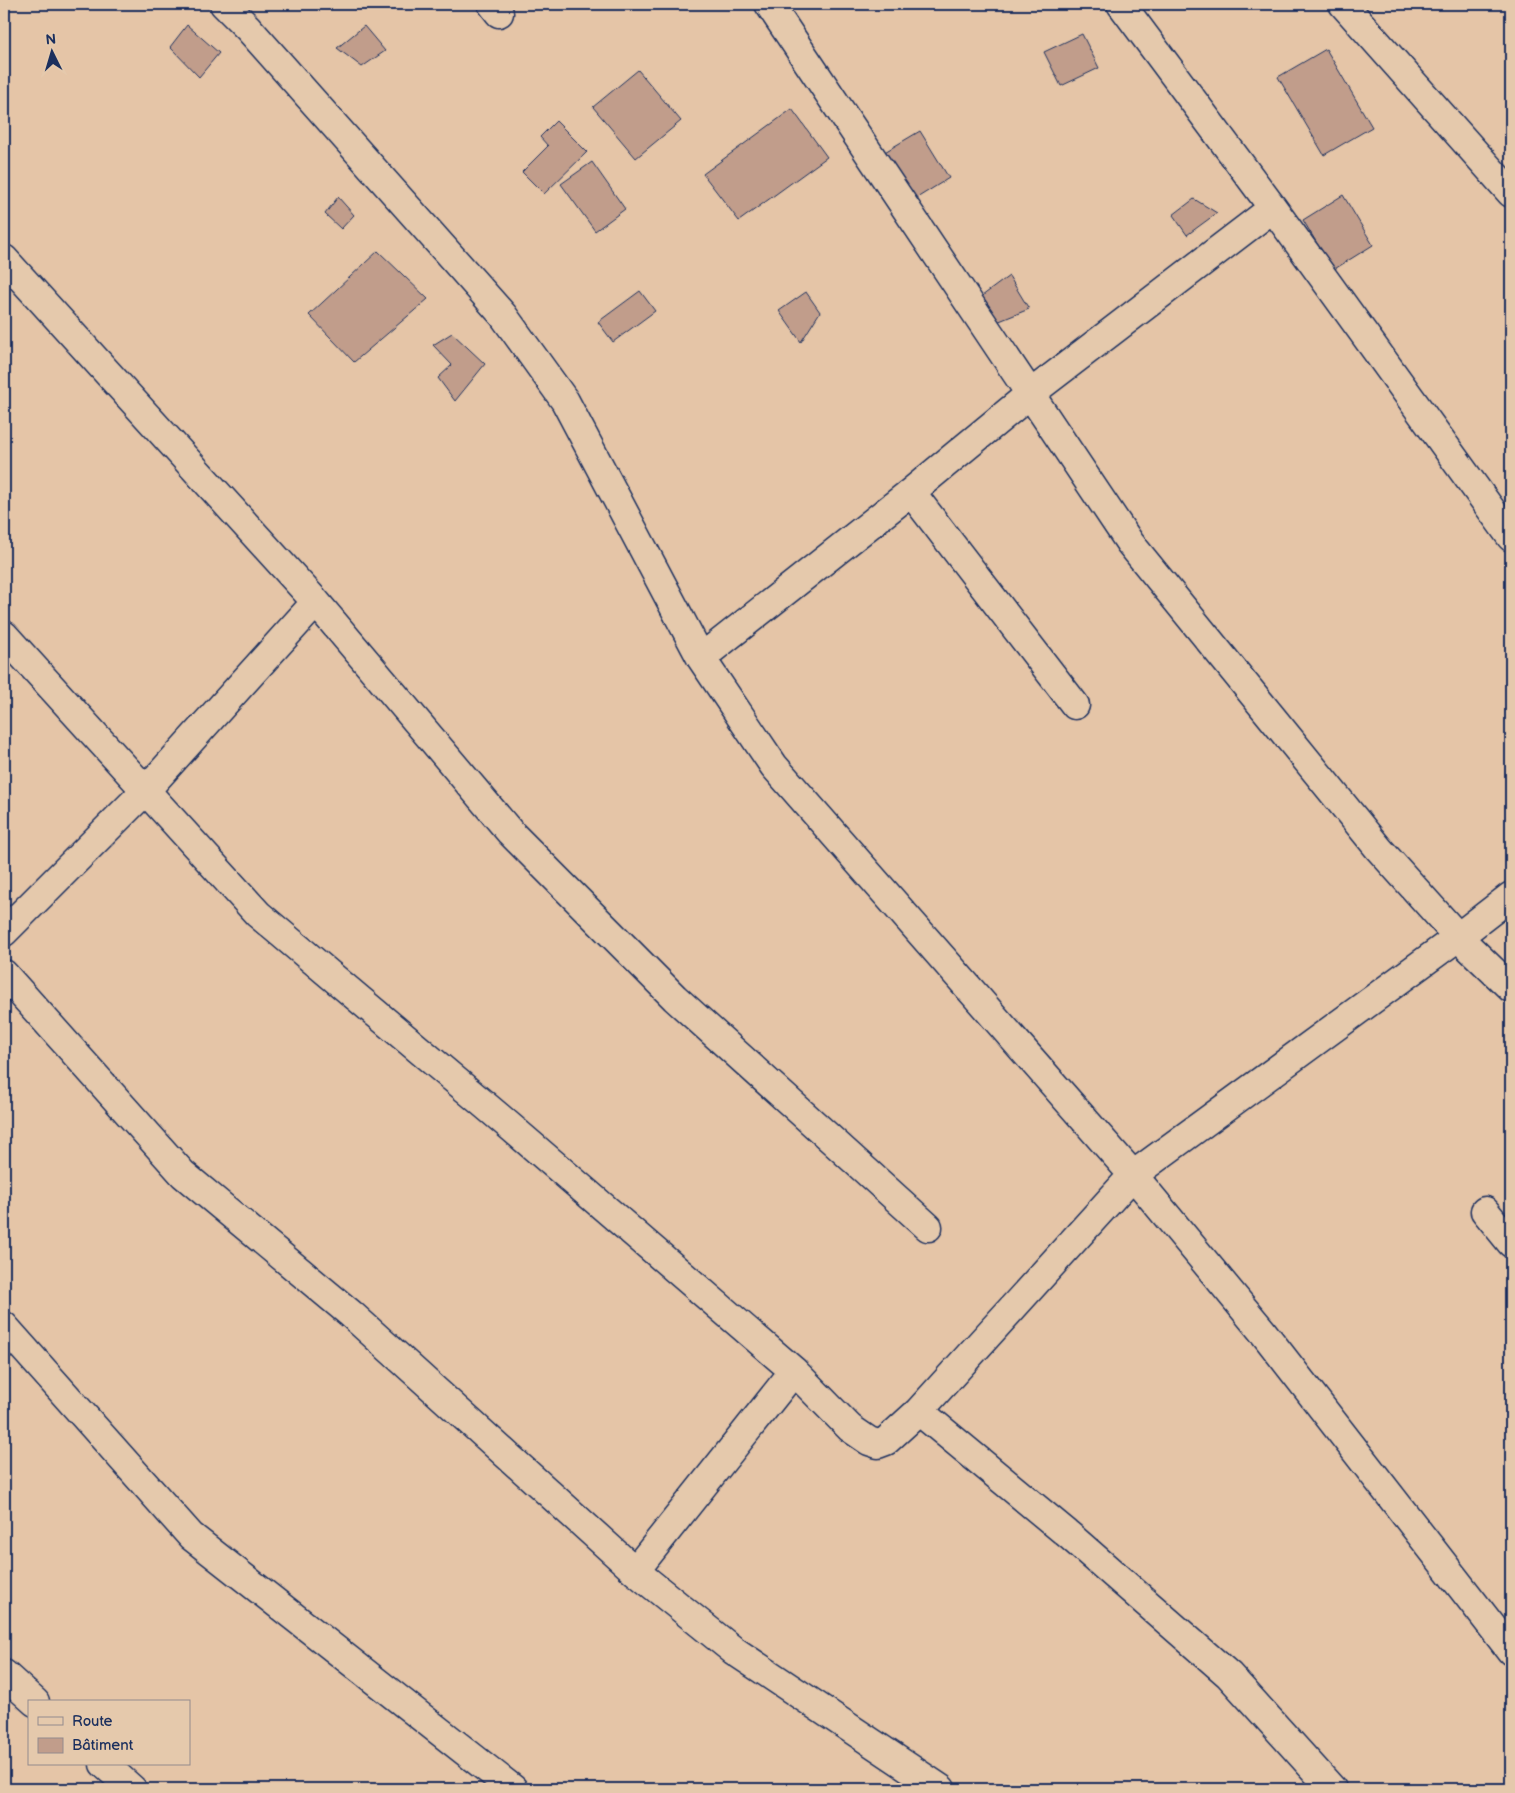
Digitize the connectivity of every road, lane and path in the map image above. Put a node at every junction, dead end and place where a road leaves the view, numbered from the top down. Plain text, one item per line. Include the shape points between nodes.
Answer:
1 (224, 4) edge
2 (769, 4) edge
3 (1121, 4) edge
4 (1343, 4) edge
5 (1511, 193) edge
6 (1273, 208) junction
7 (4, 259) edge
8 (1030, 394) junction
9 (911, 492) junction
10 (1511, 537) edge
11 (316, 602) junction
12 (4, 635) edge
13 (701, 658) junction
14 (1075, 705) dead end
15 (146, 790) junction
16 (1511, 896) edge
17 (4, 932) edge
18 (1458, 937) junction
19 (4, 974) edge
20 (1511, 988) edge
21 (1133, 1175) junction
22 (1485, 1211) dead end
23 (928, 1227) dead end
24 (1511, 1243) edge
25 (4, 1326) edge
26 (794, 1372) junction
27 (919, 1411) junction
28 (634, 1571) junction
29 (1511, 1651) edge
30 (4, 1674) edge
31 (33, 1700) edge
32 (106, 1766) edge
33 (132, 1789) edge
34 (513, 1789) edge
35 (941, 1789) edge
36 (1332, 1789) edge

1 - 13 street via 503,316 565,400
2 - 8 street
3 - 6 street
4 - 5 street
6 - 8 street
6 - 10 street
7 - 11 street
8 - 9 street
8 - 18 street via 1130,542 1379,849
9 - 13 street
9 - 14 street
11 - 15 street
11 - 23 street via 517,839 675,998
12 - 15 street
13 - 21 street via 774,766
15 - 17 street
15 - 26 street via 258,914 499,1116
16 - 18 street
18 - 20 street
18 - 21 street
19 - 28 street via 183,1174 351,1314
21 - 27 street
21 - 29 street via 1263,1332
22 - 24 street
25 - 34 street via 191,1536
26 - 27 street via 850,1428 878,1444 886,1441
26 - 28 street
27 - 36 street via 1070,1536 1229,1675
28 - 35 street via 734,1650
30 - 31 street
32 - 33 street

